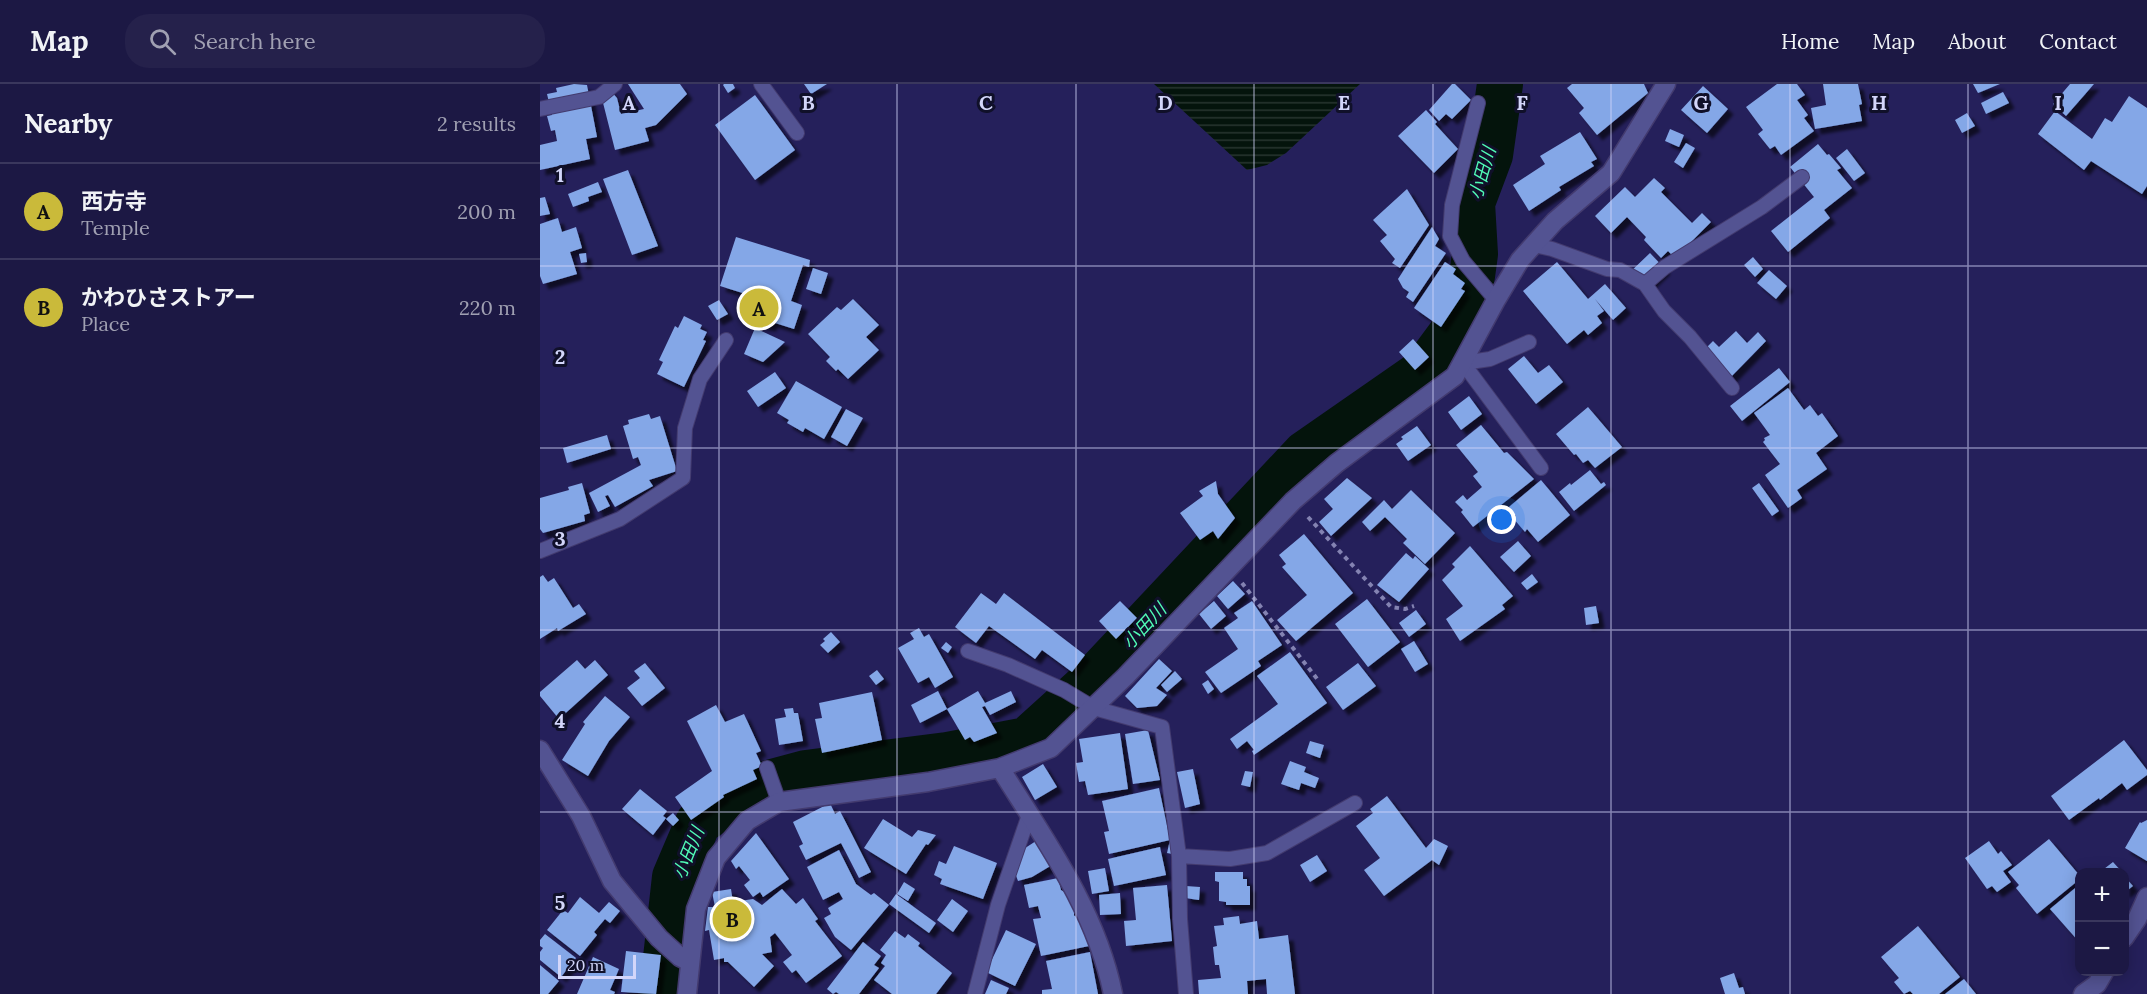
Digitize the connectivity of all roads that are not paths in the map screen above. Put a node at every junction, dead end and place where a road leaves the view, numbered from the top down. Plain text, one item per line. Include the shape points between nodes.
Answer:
1 (615, 84) edge
2 (761, 84) edge
3 (1666, 84) edge
4 (1478, 103) dead end
5 (540, 109) edge
6 (797, 134) dead end
7 (1802, 177) dead end
8 (1534, 245) junction
9 (1645, 284) junction
10 (1491, 294) junction
11 (726, 340) dead end
12 (1529, 342) dead end
13 (1463, 363) junction
14 (1732, 388) dead end
15 (1542, 468) dead end
16 (540, 551) edge
17 (968, 651) dead end
18 (1092, 706) junction
19 (540, 750) edge
20 (767, 768) dead end
21 (1000, 768) junction
22 (778, 800) junction
23 (1355, 803) dead end
24 (1029, 815) junction
25 (1179, 856) junction
26 (2147, 897) edge
27 (2129, 931) edge
28 (685, 960) junction
29 (2102, 976) edge
30 (687, 994) edge
31 (975, 994) edge
32 (1113, 994) edge
33 (1186, 994) edge
34 (2083, 994) edge

1 - 5 lane via 599,97
2 - 6 lane
3 - 8 street via 1611,173 1555,221
4 - 10 lane via 1452,205 1450,236 1462,261
7 - 9 lane
8 - 9 lane via 1620,270
8 - 10 street
9 - 14 lane
10 - 13 street
11 - 16 lane via 700,379 685,428 683,478 620,519
12 - 13 lane via 1490,359
13 - 15 lane
13 - 18 street via 1455,376 1337,463 1293,501
17 - 18 lane via 1064,690
18 - 21 street via 1051,748
18 - 25 lane via 1162,727
19 - 28 street via 581,816 612,881 659,938
20 - 22 lane
21 - 22 street via 928,782
21 - 24 street
22 - 28 street via 747,821 716,858 696,909
23 - 25 lane via 1267,853 1230,859
24 - 31 lane via 998,905
24 - 32 street via 1077,893
25 - 33 lane
26 - 27 street
28 - 30 street
29 - 34 street

